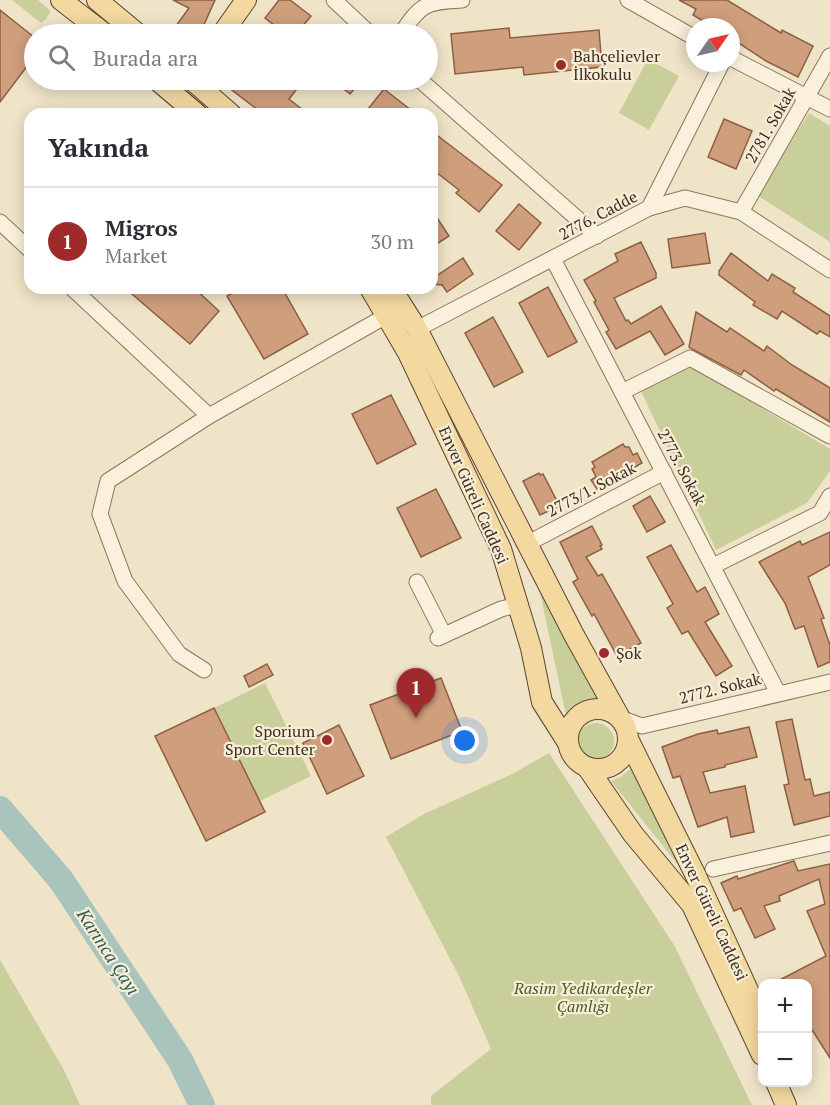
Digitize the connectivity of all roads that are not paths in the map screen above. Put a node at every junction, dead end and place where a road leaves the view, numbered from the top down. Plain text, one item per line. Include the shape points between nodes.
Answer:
1 (61, 0) edge
2 (97, 0) edge
3 (246, 0) edge
4 (334, 0) edge
5 (462, 0) edge
6 (628, 0) edge
7 (92, 24) edge
8 (126, 24) edge
9 (229, 24) edge
10 (359, 24) edge
11 (408, 24) edge
12 (686, 33) edge
13 (830, 56) edge
14 (740, 63) edge
15 (717, 72) edge
16 (169, 90) edge
17 (203, 90) edge
18 (431, 90) edge
19 (807, 97) junction
20 (190, 108) edge
21 (224, 108) edge
22 (830, 109) edge
23 (649, 208) junction
24 (741, 212) junction
25 (0, 222) edge
26 (597, 236) junction
27 (24, 244) edge
28 (553, 259) junction
29 (830, 270) edge
30 (78, 294) edge
31 (373, 294) edge
32 (395, 294) edge
33 (386, 316) junction
34 (417, 329) junction
35 (622, 392) junction
36 (209, 416) junction
37 (830, 436) edge
38 (664, 472) junction
39 (830, 496) edge
40 (536, 539) dead end
41 (713, 566) junction
42 (417, 582) dead end
43 (518, 605) junction
44 (204, 670) dead end
45 (830, 682) edge
46 (778, 693) junction
47 (620, 718) junction
48 (635, 733) junction
49 (568, 743) junction
50 (587, 767) junction
51 (830, 843) edge
52 (713, 869) dead end
53 (758, 1012) edge
54 (758, 1046) edge
55 (778, 1087) edge
56 (793, 1087) edge
57 (786, 1105) edge
58 (801, 1105) edge

1 - 7 main road
2 - 8 main road
3 - 9 main road
4 - 10 street
5 - 11 street via 424,5
6 - 12 street
13 - 19 street, 2781. Sokak
14 - 19 street
15 - 23 street
16 - 20 main road
17 - 21 main road
18 - 26 street
19 - 22 street
19 - 24 street, 2781. Sokak
23 - 24 street, 2776. Cadde via 686,198
23 - 26 street, 2776. Cadde
24 - 29 street, 2776. Cadde
25 - 27 street
26 - 28 street, 2776. Cadde
28 - 34 street, 2776. Cadde
28 - 35 street, 2773. Sokak
30 - 36 street
31 - 33 main road, Enver Güreli Caddesi
32 - 34 main road, Enver Güreli Caddesi
33 - 36 street
33 - 43 main road, Enver Güreli Caddesi via 501,549
34 - 47 main road, Enver Güreli Caddesi
35 - 37 street via 690,357
35 - 38 street, 2773. Sokak
36 - 44 street via 108,481 100,514 125,581 179,654
38 - 40 street, 2773/1. Sokak
38 - 41 street, 2773. Sokak
39 - 41 street via 820,513
41 - 46 street, 2773. Sokak
42 - 43 street via 441,637
43 - 49 main road, Enver Güreli Caddesi via 542,702
45 - 46 street, 2772. Sokak
46 - 48 street, 2772. Sokak
47 - 48 main road
47 - 49 main road via 604,709 585,712 572,725
48 - 50 main road via 615,764 606,768
48 - 53 main road, Enver Güreli Caddesi
49 - 50 main road via 574,758
50 - 54 main road, Enver Güreli Caddesi via 633,834 692,905
51 - 52 street
55 - 57 main road
56 - 58 main road

